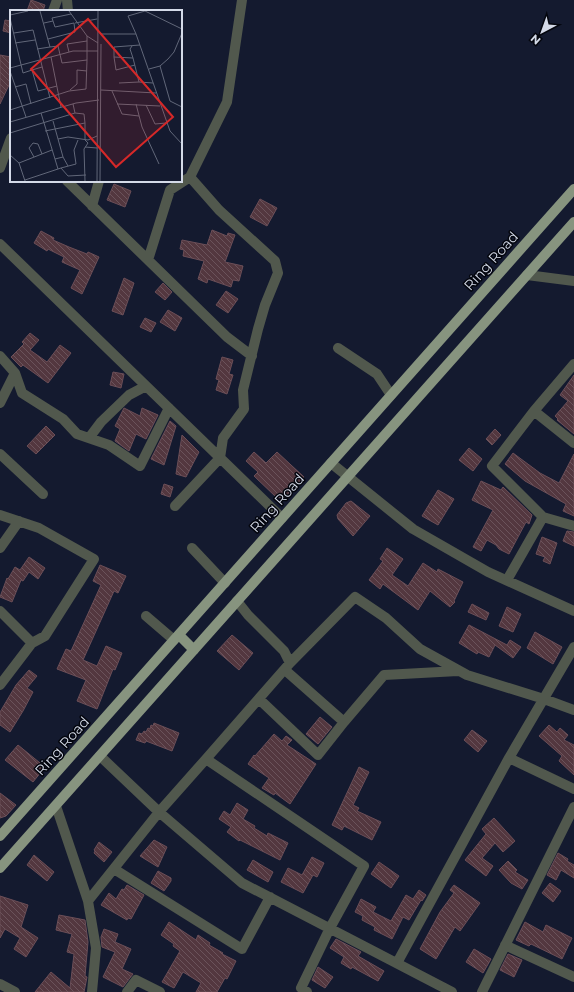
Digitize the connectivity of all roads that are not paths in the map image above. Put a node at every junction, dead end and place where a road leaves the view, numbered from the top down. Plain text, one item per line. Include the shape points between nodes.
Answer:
1 (57, 0) edge
2 (67, 0) edge
3 (242, 0) edge
4 (53, 10) edge
5 (68, 10) edge
6 (10, 141) edge
7 (0, 168) edge
8 (190, 177) junction
9 (68, 182) edge
10 (99, 182) edge
11 (574, 189) edge
12 (92, 206) junction
13 (574, 222) edge
14 (0, 244) edge
15 (148, 260) junction
16 (527, 275) junction
17 (574, 282) edge
18 (338, 348) dead end
19 (0, 356) edge
20 (252, 356) junction
21 (574, 364) edge
22 (15, 373) junction
23 (146, 386) junction
24 (391, 395) junction
25 (0, 403) edge
26 (169, 408) junction
27 (534, 411) junction
28 (89, 438) junction
29 (574, 443) edge
30 (0, 454) edge
31 (220, 458) junction
32 (331, 463) junction
33 (348, 477) junction
34 (43, 494) dead end
35 (176, 506) dead end
36 (0, 515) edge
37 (543, 517) junction
38 (282, 518) junction
39 (19, 522) junction
40 (574, 526) edge
41 (0, 548) edge
42 (192, 548) dead end
43 (506, 580) junction
44 (225, 583) junction
45 (238, 601) junction
46 (0, 611) edge
47 (574, 611) edge
48 (146, 616) dead end
49 (176, 638) junction
50 (32, 643) junction
51 (574, 647) edge
52 (194, 650) junction
53 (288, 666) junction
54 (459, 671) junction
55 (0, 685) edge
56 (259, 699) junction
57 (544, 699) junction
58 (574, 710) edge
59 (344, 722) junction
60 (100, 756) junction
61 (509, 758) junction
62 (206, 759) junction
63 (574, 789) edge
64 (56, 806) junction
65 (574, 807) edge
66 (159, 812) junction
67 (0, 836) edge
68 (0, 868) edge
69 (114, 869) junction
70 (270, 897) junction
71 (88, 900) junction
72 (330, 928) junction
73 (505, 945) junction
74 (397, 963) junction
75 (574, 977) edge
76 (0, 984) edge
77 (15, 992) edge
78 (92, 992) edge
79 (127, 992) edge
80 (160, 992) edge
81 (307, 992) edge
82 (452, 992) edge
83 (482, 992) edge

1 - 4 street
2 - 5 street
3 - 8 street via 227,102
6 - 7 street
8 - 15 street via 170,190
8 - 20 street via 219,210 275,261 278,273
9 - 12 street
10 - 12 street
11 - 24 main road, Ring Road
12 - 15 street
13 - 16 main road
14 - 23 street
15 - 20 street via 227,337
16 - 17 street
16 - 33 main road
18 - 24 street via 377,374
19 - 22 street
20 - 31 street via 243,390 244,409 223,438
21 - 27 street
22 - 25 street
22 - 28 street via 22,393 63,419 77,434
23 - 26 street
23 - 28 street via 129,395 101,422
24 - 32 main road, Ring Road
26 - 28 street via 140,466 109,445
26 - 31 street
27 - 29 street
27 - 37 street via 492,466
30 - 34 street
31 - 35 street
31 - 38 street
32 - 33 street
32 - 38 main road, Ring Road
33 - 43 street via 413,529
33 - 45 main road
36 - 39 street
37 - 40 street
37 - 43 street
38 - 44 main road, Ring Road
39 - 41 street
39 - 50 street via 38,528 94,559 46,636
42 - 44 street
43 - 47 street
44 - 49 main road, Ring Road
45 - 52 main road
45 - 53 street via 248,615 284,651
46 - 50 street
48 - 49 street
49 - 52 main road
49 - 67 main road, Ring Road
50 - 55 street
51 - 57 street
52 - 60 main road
53 - 54 street via 355,597 386,618 420,649
53 - 56 street
53 - 59 street
54 - 57 street
54 - 59 street via 384,676
56 - 59 street via 318,755
56 - 62 street
57 - 58 street
57 - 61 street
60 - 64 main road
60 - 66 street
61 - 63 street
61 - 74 street
62 - 66 street
62 - 72 street via 364,866
64 - 68 main road
64 - 71 street
65 - 73 street
66 - 69 street
66 - 70 street via 242,883
69 - 70 street via 242,949
69 - 71 street
70 - 72 street
71 - 78 street via 96,948
72 - 74 street
72 - 81 street via 301,988
73 - 75 street
73 - 83 street
74 - 82 street
76 - 77 street
79 - 80 street via 136,980

